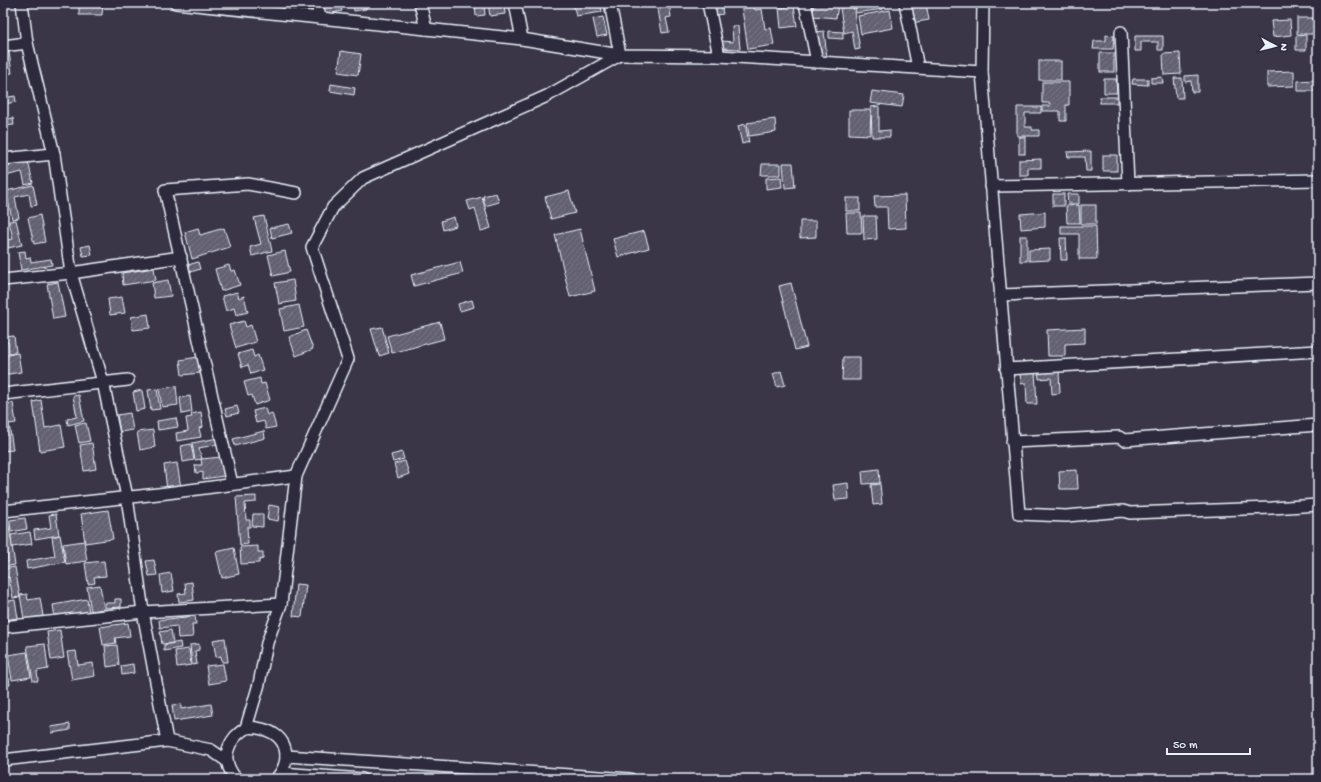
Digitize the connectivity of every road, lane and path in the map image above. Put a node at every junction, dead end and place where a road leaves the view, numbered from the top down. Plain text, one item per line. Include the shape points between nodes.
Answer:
1 (22, 3) edge
2 (176, 3) edge
3 (317, 3) edge
4 (420, 3) edge
5 (515, 3) edge
6 (610, 3) edge
7 (708, 3) edge
8 (805, 3) edge
9 (905, 3) edge
10 (983, 3) edge
11 (218, 5) edge
12 (320, 18) junction
13 (426, 29) junction
14 (1121, 32) dead end
15 (522, 39) junction
16 (26, 43) junction
17 (3, 46) edge
18 (620, 55) junction
19 (719, 56) junction
20 (817, 62) junction
21 (918, 68) junction
22 (982, 72) junction
23 (54, 154) junction
24 (3, 159) edge
25 (1318, 180) edge
26 (1128, 184) junction
27 (991, 186) junction
28 (296, 193) dead end
29 (180, 257) junction
30 (71, 273) junction
31 (3, 280) edge
32 (1318, 283) edge
33 (1000, 295) junction
34 (1318, 351) edge
35 (1006, 369) junction
36 (128, 380) dead end
37 (103, 382) junction
38 (3, 394) edge
39 (1318, 425) edge
40 (1012, 442) junction
41 (296, 476) junction
42 (232, 484) junction
43 (127, 497) junction
44 (1318, 505) edge
45 (3, 511) edge
46 (281, 604) junction
47 (143, 612) junction
48 (3, 627) edge
49 (246, 728) junction
50 (167, 741) junction
51 (286, 756) junction
52 (3, 760) edge
53 (227, 761) junction
54 (279, 776) edge
55 (237, 779) edge
56 (362, 779) edge
57 (630, 779) edge

1 - 16 street
2 - 11 street
3 - 12 street
4 - 13 street
5 - 15 street
6 - 18 street
7 - 19 street
8 - 20 street
9 - 21 street
10 - 22 street
11 - 12 street
12 - 13 street
13 - 15 street
14 - 26 street
15 - 18 street
16 - 17 street
16 - 23 street
18 - 19 street
18 - 41 street via 546,96 363,178 333,207 312,247 348,358
19 - 20 street
20 - 21 street
21 - 22 street
22 - 27 street
23 - 24 street
23 - 30 street
25 - 26 street
26 - 27 street
27 - 33 street
28 - 29 street via 248,184 165,190
29 - 30 street
29 - 42 street
30 - 31 street
30 - 37 street
32 - 33 street
33 - 35 street
34 - 35 street
35 - 40 street
36 - 37 street
37 - 38 street
37 - 43 street
39 - 40 street via 1124,440 1119,438
40 - 44 street via 1019,514 1066,516 1123,511 1145,513
41 - 42 street
41 - 46 street
42 - 43 street
43 - 45 street
43 - 47 street
46 - 47 street
46 - 49 street via 267,643 259,684
47 - 48 street
47 - 50 street
49 - 51 street via 257,727 270,731 280,739
49 - 53 street via 232,740
50 - 52 street
50 - 53 street via 211,750
51 - 54 street via 285,765
51 - 57 street
53 - 55 street
54 - 56 street

